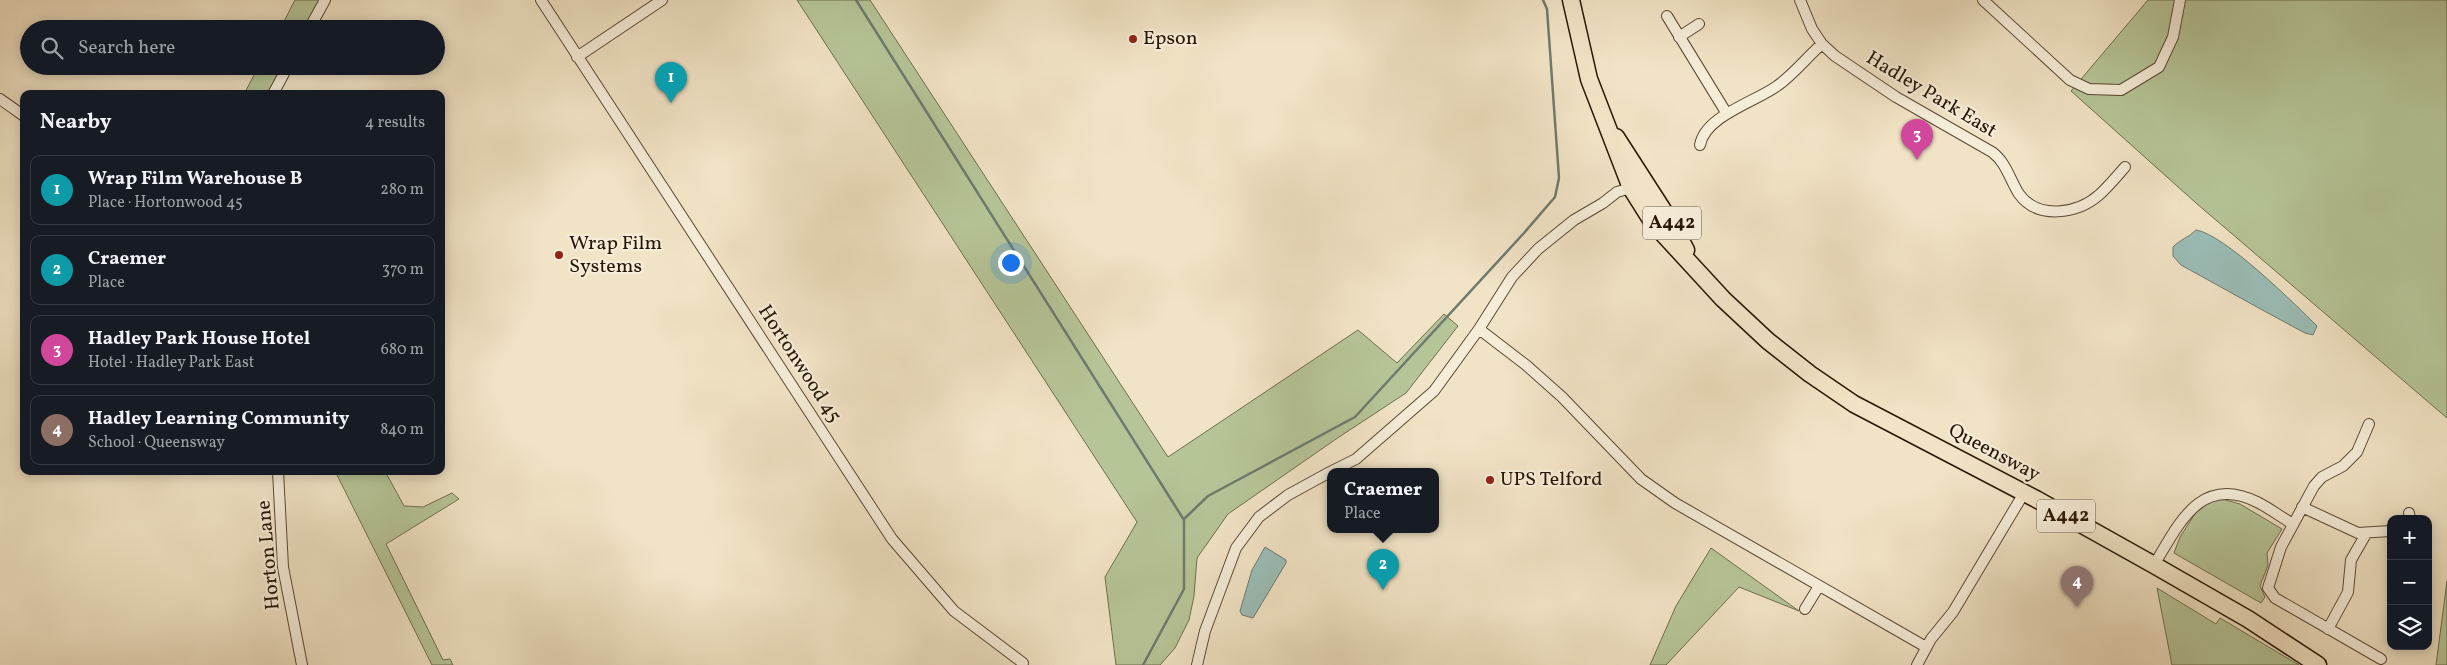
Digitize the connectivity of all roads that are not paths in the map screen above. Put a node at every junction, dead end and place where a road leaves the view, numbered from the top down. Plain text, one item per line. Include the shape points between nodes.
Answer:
1 (325, 0) edge
2 (541, 0) edge
3 (662, 0) edge
4 (1571, 0) edge
5 (1800, 0) edge
6 (1982, 0) edge
7 (2180, 0) edge
8 (1667, 16) dead end
9 (314, 20) edge
10 (1699, 24) dead end
11 (1679, 37) junction
12 (1822, 44) junction
13 (577, 57) junction
14 (283, 75) edge
15 (275, 90) edge
16 (0, 99) edge
17 (20, 113) edge
18 (1727, 114) junction
19 (1700, 145) dead end
20 (2125, 167) dead end
21 (1638, 184) junction
22 (1479, 329) junction
23 (2369, 424) dead end
24 (1339, 468) edge
25 (1327, 474) edge
26 (278, 475) edge
27 (2024, 493) junction
28 (2302, 507) junction
29 (2293, 524) junction
30 (2387, 531) edge
31 (2366, 534) junction
32 (2154, 565) junction
33 (1819, 586) junction
34 (1805, 609) dead end
35 (2328, 629) junction
36 (1926, 647) junction
37 (2381, 659) dead end
38 (1023, 663) dead end
39 (302, 665) edge
40 (1198, 665) edge
41 (1917, 665) edge
42 (2318, 665) edge

1 - 9 street
2 - 13 street, Hortonwood 45
3 - 13 street
4 - 21 main road, Queensway / A442 via 1589,79 1604,119
5 - 12 street, Hadley Park East
6 - 7 street via 2070,80 2089,89 2121,90 2158,67 2173,37
8 - 11 street
10 - 11 street
11 - 18 street
12 - 18 street via 1779,85
12 - 20 street, Hadley Park East via 1851,68 1896,97 1997,156 2021,196 2039,208 2055,212 2079,208 2100,195
13 - 38 street, Hortonwood 45 via 892,539 954,611
14 - 15 street
16 - 17 street
18 - 19 street via 1704,131
21 - 22 street via 1621,199 1603,203 1574,220 1538,249 1512,277
21 - 27 main road, Queensway / A442 via 1672,224 1695,267 1768,340 1833,391
22 - 24 street via 1434,391 1356,459
22 - 33 street via 1562,397 1641,479 1676,503
23 - 28 street via 2357,452 2343,466 2317,481
25 - 40 street via 1288,495 1259,517 1236,548 1205,631
26 - 39 street, Horton Lane via 283,567
27 - 32 main road, Queensway / A442
27 - 36 street via 1953,612
28 - 29 street
28 - 31 street via 2347,530
29 - 32 street via 2242,496 2230,493 2207,496 2182,520
29 - 35 street via 2278,554 2268,588 2276,598
30 - 31 street
31 - 35 street via 2351,560 2348,592
32 - 42 main road, Queensway / A442 via 2248,619
33 - 34 street
33 - 36 street
35 - 37 street
36 - 41 street

